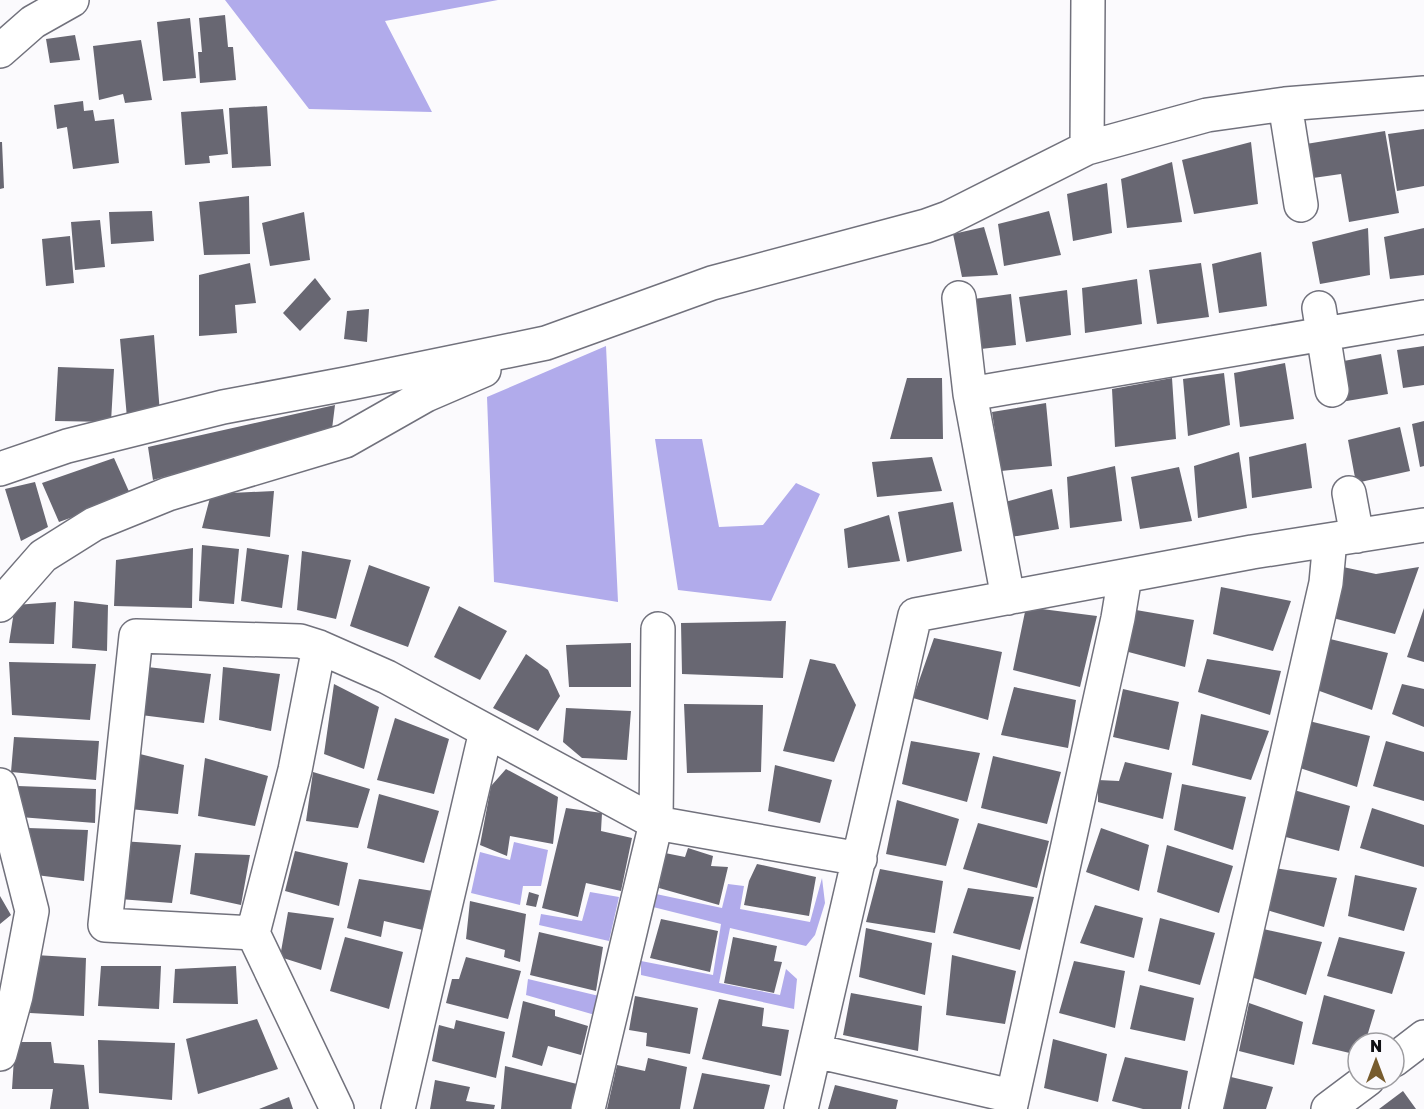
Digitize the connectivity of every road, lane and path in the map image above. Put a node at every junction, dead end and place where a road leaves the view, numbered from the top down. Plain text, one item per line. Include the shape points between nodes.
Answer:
1 (72, 0) edge
2 (1088, 0) edge
3 (0, 51) edge
4 (1424, 93) edge
5 (1285, 104) junction
6 (1087, 148) junction
7 (1301, 205) dead end
8 (958, 298) dead end
9 (1424, 317) edge
10 (1321, 321) junction
11 (546, 343) junction
12 (1332, 390) dead end
13 (970, 394) junction
14 (0, 469) edge
15 (1349, 493) dead end
16 (1424, 525) edge
17 (1343, 538) junction
18 (1125, 576) junction
19 (1008, 598) junction
20 (0, 605) edge
21 (658, 629) dead end
22 (319, 647) junction
23 (486, 731) junction
24 (0, 785) edge
25 (656, 824) junction
26 (860, 860) junction
27 (253, 933) junction
28 (8, 988) edge
29 (1424, 1037) edge
30 (815, 1051) junction
31 (1406, 1051) edge
32 (0, 1053) edge
33 (1352, 1091) edge
34 (1011, 1102) edge
35 (337, 1109) edge
36 (398, 1109) edge
37 (588, 1109) edge
38 (801, 1109) edge
39 (1206, 1109) edge
40 (1328, 1109) edge

1 - 3 street via 33,22
2 - 6 street
4 - 5 street
5 - 6 street via 1207,115
5 - 7 street
6 - 11 street via 926,226 712,283
8 - 13 street
9 - 10 street
10 - 12 street
10 - 13 street
11 - 14 street via 223,406 67,446
11 - 20 street via 426,395 345,441 168,494 94,524 43,556
13 - 19 street
15 - 17 street
16 - 17 street
17 - 18 street
17 - 39 street via 1326,583
18 - 19 street
18 - 34 street
19 - 26 street via 915,615
21 - 25 street
22 - 23 street via 387,677
22 - 27 street via 295,770
22 - 27 street via 300,641 136,636 105,925
23 - 25 street
23 - 36 street
24 - 28 street via 32,911
25 - 26 street
25 - 37 street
26 - 30 street
27 - 35 street
28 - 32 street
29 - 31 street
30 - 34 street
30 - 38 street
33 - 40 street

